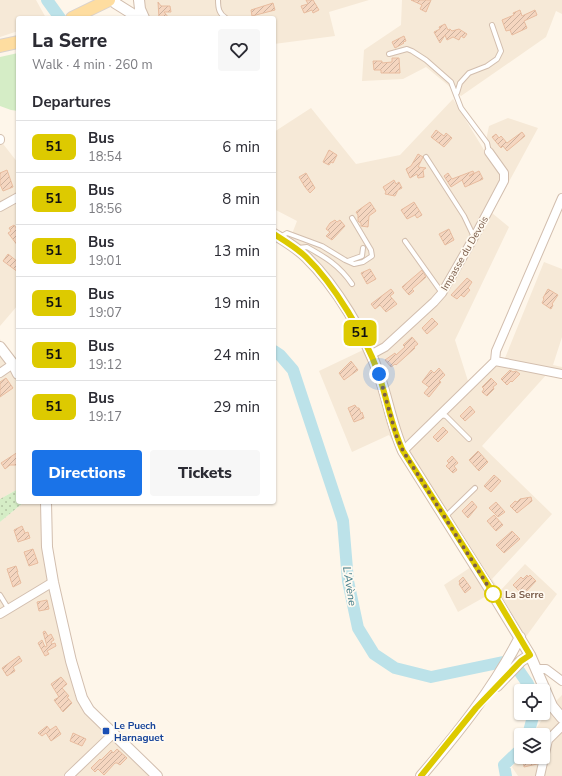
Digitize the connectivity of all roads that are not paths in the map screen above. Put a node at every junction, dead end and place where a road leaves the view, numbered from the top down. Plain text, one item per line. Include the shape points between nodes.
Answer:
1 (109, 0) edge
2 (114, 0) edge
3 (139, 0) edge
4 (218, 0) edge
5 (76, 16) edge
6 (136, 16) edge
7 (143, 16) edge
8 (222, 16) edge
9 (492, 25) dead end
10 (16, 42) edge
11 (0, 46) edge
12 (389, 54) dead end
13 (456, 93) junction
14 (490, 152) joint
15 (426, 157) dead end
16 (16, 198) edge
17 (562, 198) edge
18 (0, 207) edge
19 (352, 218) dead end
20 (276, 236) edge
21 (474, 237) junction
22 (405, 241) dead end
23 (363, 248) dead end
24 (296, 249) junction
25 (348, 261) junction
26 (352, 284) dead end
27 (442, 293) junction
28 (0, 347) edge
29 (372, 354) junction
30 (495, 361) junction
31 (13, 364) junction
32 (16, 370) edge
33 (0, 373) edge
34 (562, 374) edge
35 (440, 415) junction
36 (469, 439) dead end
37 (403, 451) junction
38 (475, 488) dead end
39 (46, 504) edge
40 (444, 517) junction
41 (53, 582) junction
42 (0, 595) edge
43 (8, 608) junction
44 (0, 614) edge
45 (520, 637) junction
46 (530, 655) junction
47 (537, 670) junction
48 (504, 674) junction
49 (562, 681) edge
50 (562, 718) edge
51 (562, 726) edge
52 (114, 733) junction
53 (69, 776) edge
54 (157, 776) edge
55 (421, 776) edge
56 (540, 776) edge

1 - 5 main road
2 - 6 street
3 - 7 street
4 - 8 lane via 218,10
9 - 13 lane via 501,51 497,59 469,73 460,83
10 - 11 main road
12 - 13 lane via 407,49 412,51 451,82
13 - 14 lane via 461,108 487,143
14 - 21 street, Impasse du Devois via 504,173 504,181
15 - 21 lane via 464,216
16 - 18 street
17 - 30 street via 496,351
19 - 25 lane via 372,256 354,264
20 - 24 street
20 - 25 lane via 287,234 322,246
21 - 27 street, Impasse du Devois
22 - 27 lane
23 - 25 lane via 362,256
24 - 26 lane via 306,247 329,260 344,272
24 - 29 street via 327,282
27 - 29 street, Impasse du Devois via 385,347
28 - 31 street
29 - 37 street
30 - 34 street
30 - 35 street
31 - 32 street
31 - 33 street
35 - 36 lane via 446,416
35 - 37 street
37 - 40 street
38 - 40 lane
39 - 41 street via 47,547
40 - 45 street
41 - 43 street
41 - 52 street via 82,698 89,710
42 - 43 lane
43 - 44 street
45 - 46 street
45 - 48 street
46 - 47 street
46 - 48 street
47 - 49 street via 546,669
47 - 50 street via 552,706
48 - 55 street
51 - 56 street via 548,740
52 - 53 street
52 - 54 street

